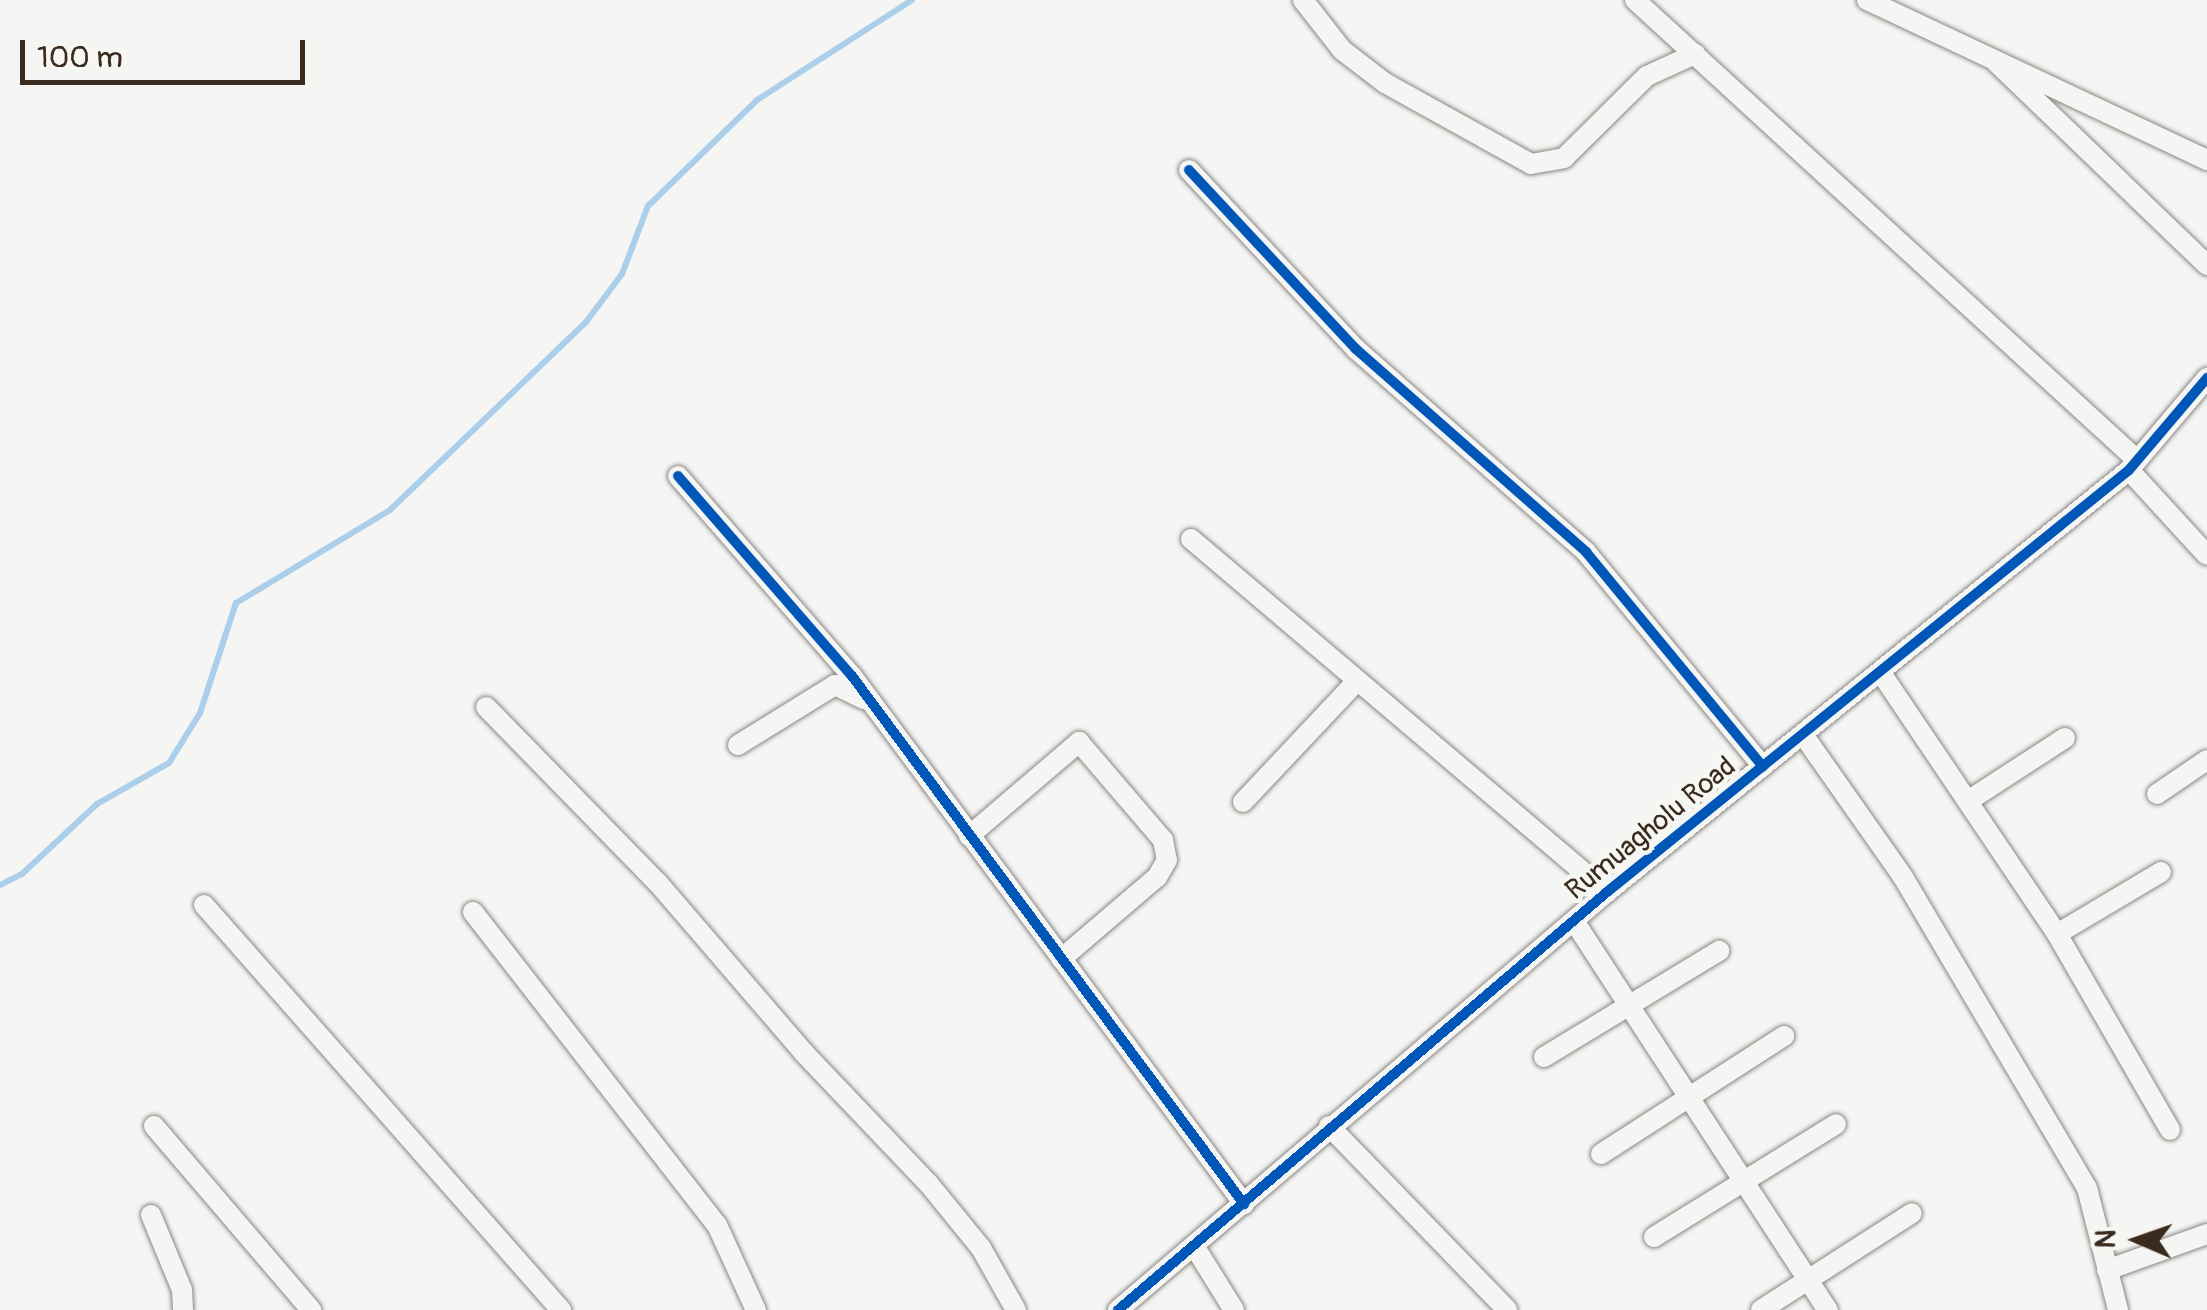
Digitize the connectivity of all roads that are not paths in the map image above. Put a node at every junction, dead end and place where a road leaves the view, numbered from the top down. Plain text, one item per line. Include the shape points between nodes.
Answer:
1 (1304, 0) edge
2 (1634, 0) edge
3 (1867, 0) edge
4 (1988, 52) junction
5 (1695, 54) junction
6 (2207, 160) edge
7 (1189, 170) dead end
8 (2207, 266) edge
9 (2207, 378) edge
10 (2133, 465) junction
11 (678, 476) dead end
12 (1191, 538) dead end
13 (2207, 555) edge
14 (1881, 673) junction
15 (1357, 681) junction
16 (874, 705) junction
17 (486, 707) dead end
18 (1804, 736) junction
19 (2066, 738) dead end
20 (738, 745) dead end
21 (2207, 760) edge
22 (1763, 767) junction
23 (2157, 794) dead end
24 (1971, 799) junction
25 (1243, 802) dead end
26 (970, 836) junction
27 (2161, 872) dead end
28 (1607, 892) junction
29 (204, 904) dead end
30 (473, 912) dead end
31 (1574, 922) junction
32 (2057, 934) junction
33 (1719, 951) dead end
34 (1061, 958) junction
35 (1630, 1006) junction
36 (1784, 1036) dead end
37 (1544, 1057) dead end
38 (1688, 1095) junction
39 (1836, 1124) dead end
40 (154, 1126) dead end
41 (1329, 1126) junction
42 (2170, 1130) dead end
43 (1601, 1154) dead end
44 (1747, 1180) junction
45 (1244, 1204) junction
46 (1912, 1213) dead end
47 (152, 1214) dead end
48 (2207, 1234) edge
49 (1654, 1237) dead end
50 (1196, 1248) junction
51 (2107, 1270) junction
52 (1809, 1279) junction
53 (183, 1310) edge
54 (312, 1310) edge
55 (561, 1310) edge
56 (756, 1310) edge
57 (1016, 1310) edge
58 (1118, 1310) edge
59 (1234, 1310) edge
60 (1507, 1310) edge
61 (1761, 1310) edge
62 (1828, 1310) edge
63 (2118, 1310) edge

1 - 5 street via 1342,50 1385,83 1532,164 1564,158 1648,76
2 - 5 street
3 - 4 street
4 - 6 street
4 - 8 street via 2048,118
5 - 10 street
7 - 22 street via 1356,349 1586,552
9 - 10 street, Rumuagholu Road
10 - 13 street
10 - 14 street, Rumuagholu Road
11 - 16 street
12 - 15 street
14 - 18 street, Rumuagholu Road
14 - 24 street
15 - 25 street
15 - 28 street
16 - 20 street via 835,685
16 - 26 street
17 - 57 street via 658,883 804,1053 928,1182 980,1248
18 - 22 street, Rumuagholu Road
18 - 51 street via 1903,877 2087,1188
19 - 24 street
21 - 23 street
22 - 28 street, Rumuagholu Road
24 - 32 street
26 - 34 street
26 - 34 street via 1079,742 1162,840 1167,860 1157,877
27 - 32 street
28 - 31 street, Rumuagholu Road
29 - 55 street
30 - 56 street via 717,1224
31 - 35 street
31 - 41 street, Rumuagholu Road
32 - 42 street
33 - 35 street
34 - 45 street
35 - 37 street
35 - 38 street
36 - 38 street
38 - 43 street
38 - 44 street
39 - 44 street
40 - 54 street
41 - 45 street, Rumuagholu Road
41 - 60 street
44 - 49 street
44 - 52 street
45 - 50 street, Rumuagholu Road
46 - 52 street
47 - 53 street via 182,1290
48 - 51 street
50 - 58 street, Rumuagholu Road
50 - 59 street
51 - 63 street
52 - 61 street
52 - 62 street

